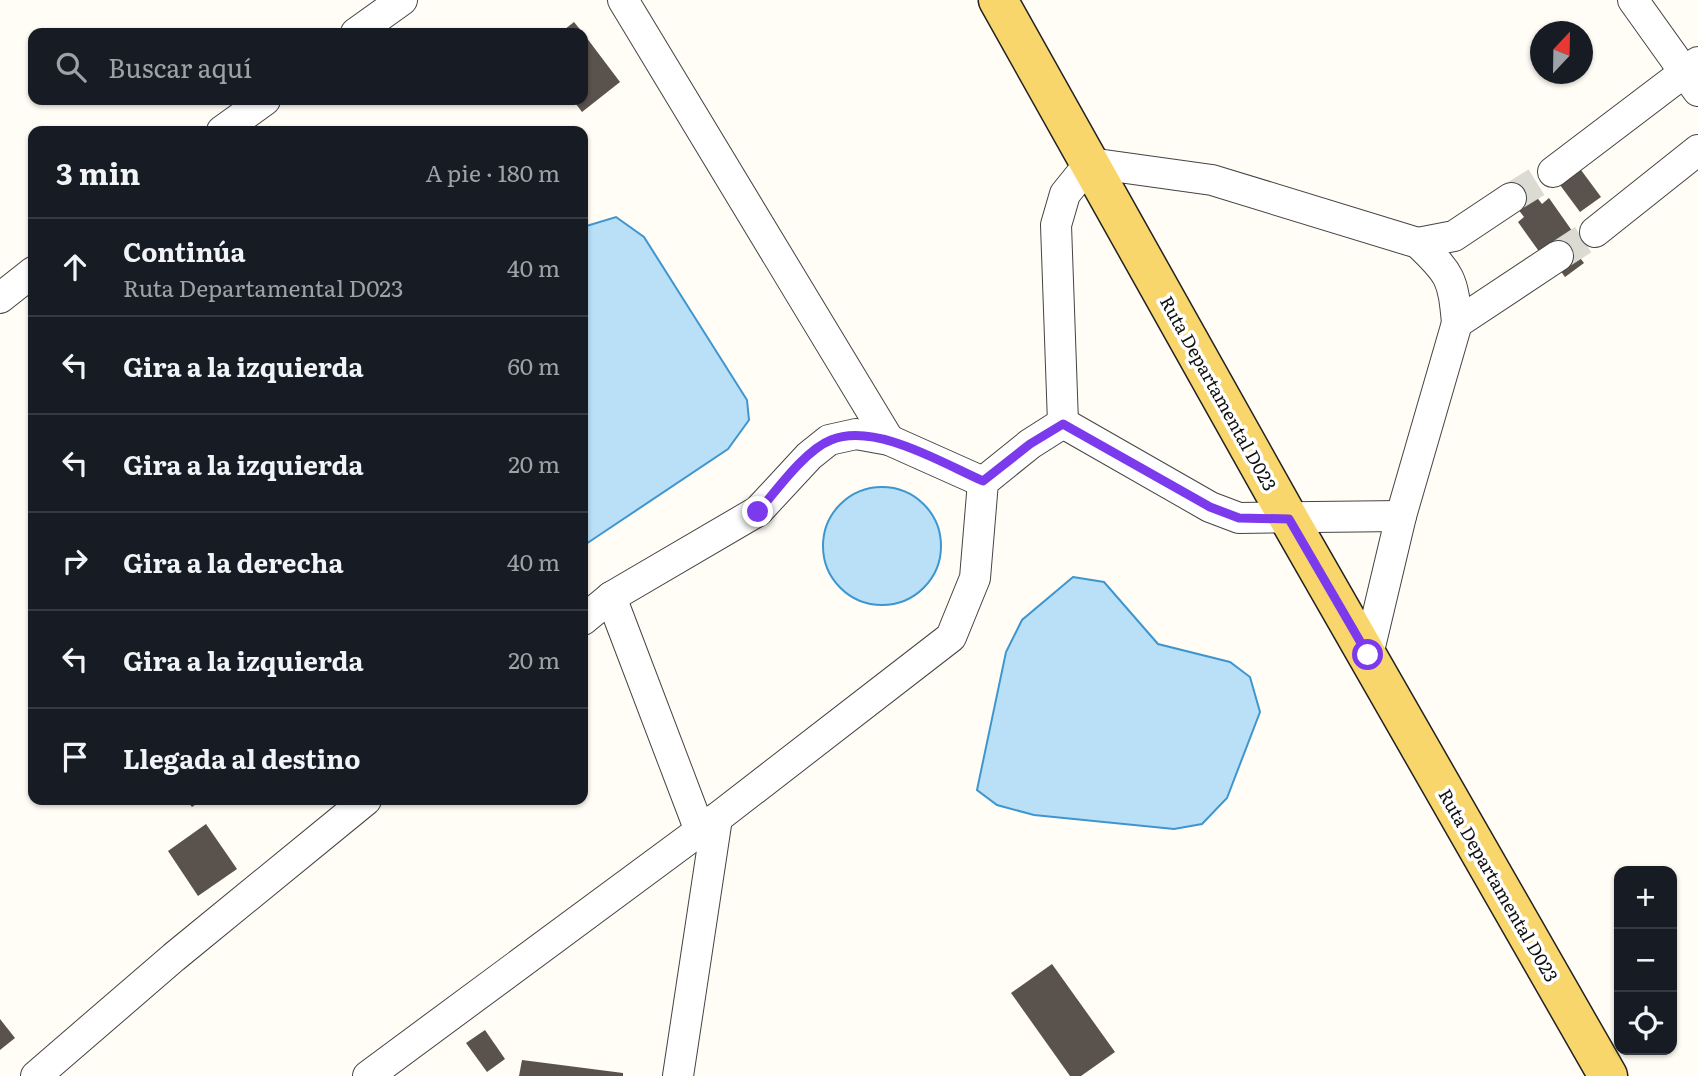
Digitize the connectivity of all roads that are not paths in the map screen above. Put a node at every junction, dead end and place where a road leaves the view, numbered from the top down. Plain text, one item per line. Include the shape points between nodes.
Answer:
1 (402, 0) edge
2 (624, 0) edge
3 (998, 0) edge
4 (1633, 0) edge
5 (363, 28) edge
6 (1695, 75) edge
7 (258, 105) edge
8 (229, 126) edge
9 (1698, 150) edge
10 (1090, 163) junction
11 (1553, 172) tunnel mouth
12 (1511, 198) tunnel mouth
13 (1595, 233) tunnel mouth
14 (1418, 243) junction
15 (1558, 256) tunnel mouth
16 (28, 276) edge
17 (0, 298) edge
18 (1457, 323) junction
19 (1063, 424) junction
20 (889, 440) junction
21 (983, 481) junction
22 (1401, 516) junction
23 (1289, 519) junction
24 (611, 597) junction
25 (588, 616) edge
26 (1368, 655) junction
27 (360, 805) edge
28 (709, 825) junction
29 (36, 1076) edge
30 (368, 1076) edge
31 (678, 1076) edge
32 (1608, 1076) edge

1 - 5 street
2 - 20 street
3 - 10 main road, Ruta Departamental D023
4 - 6 street
6 - 11 street
7 - 8 street
9 - 13 street
10 - 14 street via 1212,180
10 - 19 street via 1065,194 1056,225
10 - 23 main road, Ruta Departamental D023
12 - 14 street via 1454,236
14 - 18 street via 1442,265 1453,284
15 - 18 street
16 - 17 street
18 - 22 street
19 - 21 street
19 - 23 street via 1210,507 1239,518
20 - 21 street
20 - 24 street via 856,434 829,440 808,456 758,512
21 - 28 street via 975,578 951,637
22 - 23 street
22 - 26 street
23 - 26 main road, Ruta Departamental D023
24 - 25 street
24 - 28 street
26 - 32 main road, Ruta Departamental D023
27 - 29 street
28 - 30 street
28 - 31 street

